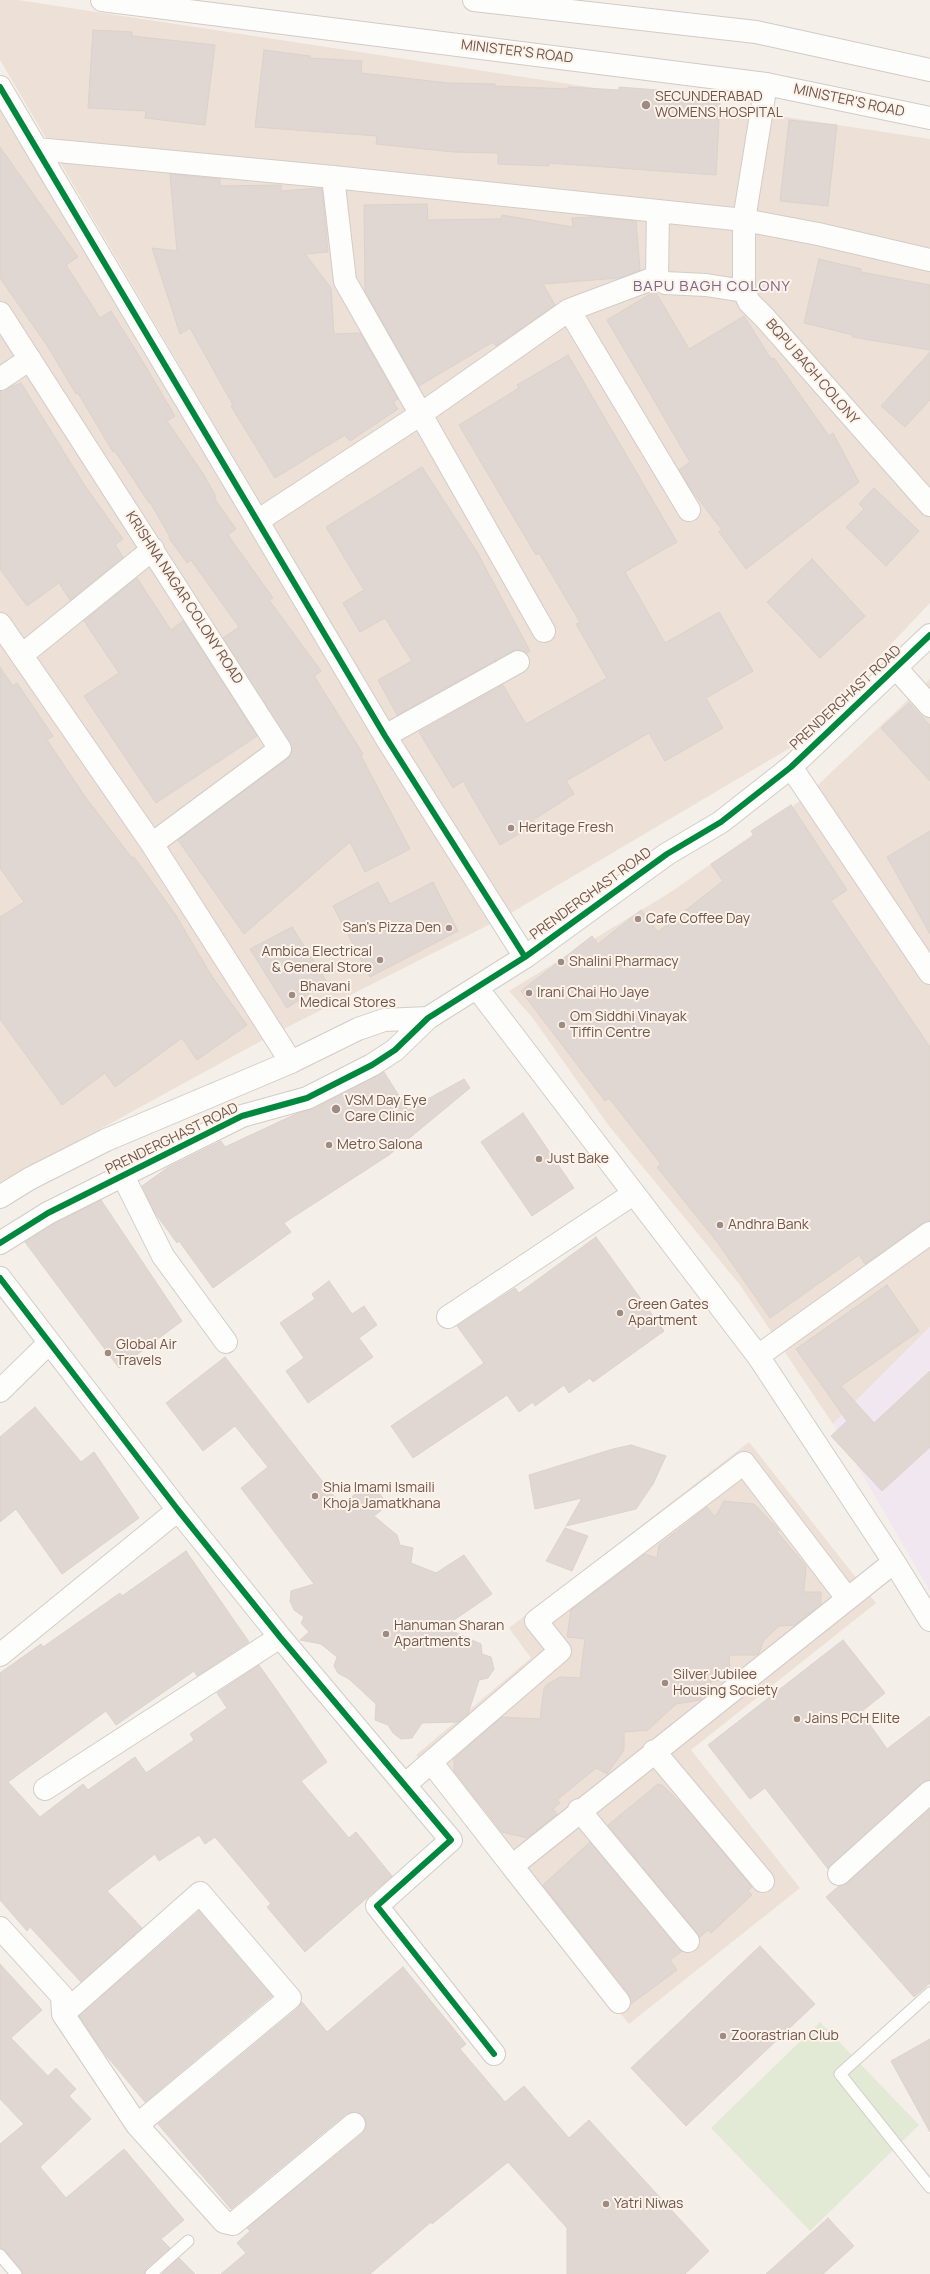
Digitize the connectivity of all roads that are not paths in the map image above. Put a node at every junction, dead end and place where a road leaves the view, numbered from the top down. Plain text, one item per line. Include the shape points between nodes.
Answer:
1 (102, 0) edge
2 (474, 0) edge
3 (930, 70) edge
4 (766, 84) junction
5 (2, 96) edge
6 (930, 118) edge
7 (37, 149) junction
8 (333, 177) junction
9 (658, 211) junction
10 (744, 220) junction
11 (930, 260) edge
12 (657, 278) junction
13 (744, 291) junction
14 (569, 310) junction
15 (0, 313) edge
16 (30, 358) junction
17 (0, 379) edge
18 (421, 414) junction
19 (930, 505) edge
20 (690, 510) dead end
21 (259, 520) junction
22 (153, 549) junction
23 (0, 624) edge
24 (544, 631) dead end
25 (930, 635) edge
26 (22, 655) junction
27 (518, 662) dead end
28 (896, 668) junction
29 (930, 706) edge
30 (385, 736) junction
31 (791, 767) junction
32 (152, 844) junction
33 (525, 957) junction
34 (930, 973) edge
35 (476, 988) junction
36 (428, 1018) junction
37 (291, 1062) junction
38 (122, 1176) junction
39 (633, 1194) junction
40 (0, 1197) edge
41 (930, 1233) edge
42 (0, 1243) edge
43 (0, 1278) edge
44 (448, 1318) dead end
45 (226, 1342) dead end
46 (50, 1343) junction
47 (758, 1356) junction
48 (0, 1391) edge
49 (178, 1510) junction
50 (894, 1562) junction
51 (847, 1598) junction
52 (930, 1620) edge
53 (280, 1637) junction
54 (0, 1655) edge
55 (654, 1751) junction
56 (431, 1762) junction
57 (406, 1784) junction
58 (45, 1789) dead end
59 (930, 1792) edge
60 (579, 1810) junction
61 (512, 1866) junction
62 (839, 1874) dead end
63 (763, 1881) dead end
64 (0, 1928) edge
65 (688, 1941) dead end
66 (930, 1992) edge
67 (619, 2002) dead end
68 (63, 2014) junction
69 (494, 2054) dead end
70 (354, 2124) dead end
71 (136, 2125) junction
72 (930, 2186) edge
73 (188, 2241) dead end
74 (0, 2255) edge
75 (16, 2274) edge
76 (151, 2274) edge

1 - 4 street, MINISTER'S ROAD
2 - 3 street via 756,32
4 - 6 street, MINISTER'S ROAD
4 - 10 street
5 - 7 street
7 - 8 street
7 - 21 street
8 - 9 street
8 - 18 street via 345,281
9 - 10 street
9 - 12 street
10 - 11 street
10 - 13 street
12 - 13 street via 665,283 706,285
12 - 14 street
13 - 19 street, BQPU BAGH COLONY via 749,302
14 - 18 street
14 - 20 street
15 - 16 street, KRISHNA NAGAR COLONY ROAD
16 - 17 street
16 - 22 street, KRISHNA NAGAR COLONY ROAD
18 - 21 street
18 - 24 street
21 - 30 street
22 - 26 street
22 - 32 street, KRISHNA NAGAR COLONY ROAD via 280,749
23 - 26 street
25 - 28 street, PRENDERGHAST ROAD
26 - 32 street
27 - 30 street
28 - 29 street
28 - 31 street, PRENDERGHAST ROAD
30 - 33 street
31 - 33 street, PRENDERGHAST ROAD via 721,822 667,854
31 - 34 street
32 - 37 street
33 - 35 street, PRENDERGHAST ROAD
35 - 36 street, PRENDERGHAST ROAD
35 - 39 street
36 - 37 street, PRENDERGHAST ROAD via 384,1020 358,1029
36 - 38 street, PRENDERGHAST ROAD via 395,1050 372,1065 307,1098 242,1116
37 - 40 street, PRENDERGHAST ROAD via 106,1140 29,1179
38 - 42 street, PRENDERGHAST ROAD via 48,1213
38 - 45 street via 163,1256
39 - 44 street
39 - 47 street
41 - 47 street
43 - 46 street
46 - 48 street
46 - 49 street
47 - 50 street
49 - 53 street
49 - 54 street
50 - 51 street
50 - 52 street
51 - 55 street
51 - 56 street via 744,1463 536,1621 560,1651
53 - 57 street
53 - 58 street
55 - 60 street
55 - 63 street
56 - 57 street
56 - 61 street
57 - 69 street via 451,1840 377,1906
59 - 62 street
60 - 61 street
60 - 65 street
61 - 67 street
64 - 68 street via 62,1996
66 - 72 lane via 840,2074
68 - 71 street
68 - 71 street via 200,1893 290,1998
70 - 71 street via 233,2224 224,2222
73 - 76 lane
74 - 75 lane

